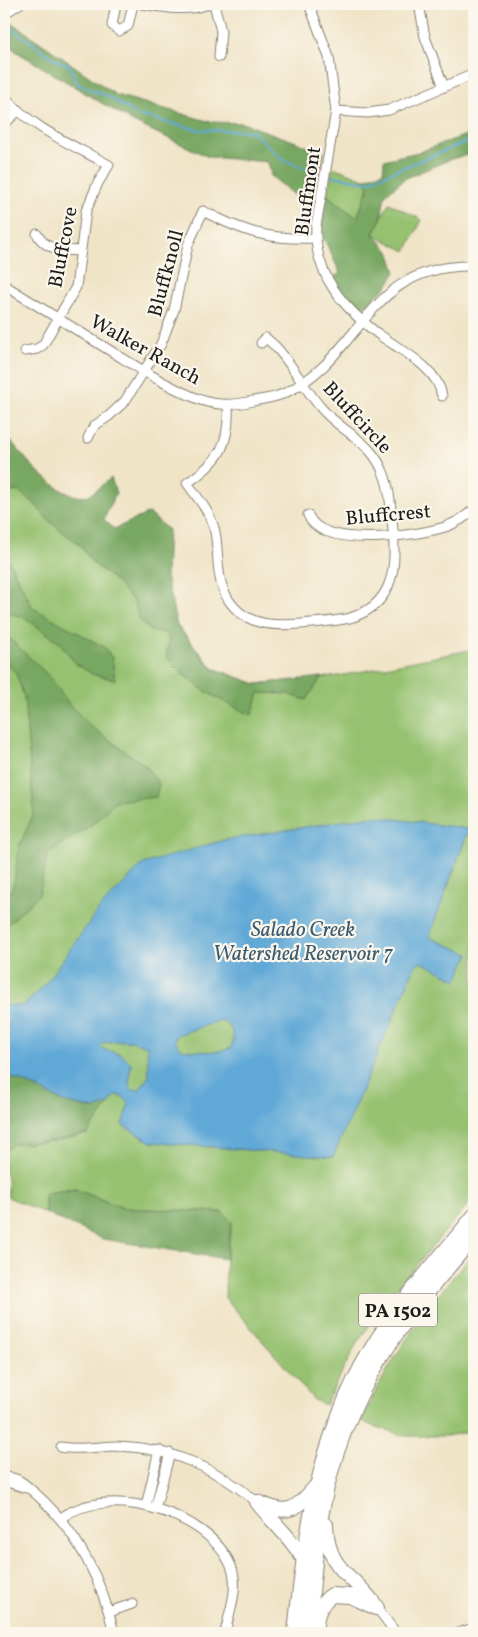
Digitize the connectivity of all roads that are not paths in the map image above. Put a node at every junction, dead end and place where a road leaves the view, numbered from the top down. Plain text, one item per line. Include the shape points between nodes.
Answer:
1 (19, 4) edge
2 (116, 4) edge
3 (133, 4) edge
4 (142, 4) edge
5 (209, 4) edge
6 (214, 4) edge
7 (309, 4) edge
8 (419, 4) edge
9 (4, 14) edge
10 (219, 57) dead end
11 (474, 74) edge
12 (444, 87) junction
13 (4, 96) edge
14 (18, 111) junction
15 (336, 111) junction
16 (4, 124) edge
17 (37, 234) dead end
18 (315, 238) junction
19 (80, 252) junction
20 (474, 266) edge
21 (4, 285) edge
22 (59, 319) junction
23 (362, 321) junction
24 (261, 344) dead end
25 (25, 351) dead end
26 (145, 371) junction
27 (303, 382) junction
28 (442, 396) dead end
29 (228, 405) junction
30 (88, 438) dead end
31 (474, 509) edge
32 (308, 515) dead end
33 (394, 535) junction
34 (474, 1216) edge
35 (474, 1237) edge
36 (344, 1417) junction
37 (61, 1447) dead end
38 (159, 1450) junction
39 (170, 1453) junction
40 (4, 1479) edge
41 (152, 1480) junction
42 (162, 1482) junction
43 (320, 1491) junction
44 (257, 1502) junction
45 (146, 1506) junction
46 (155, 1508) junction
47 (61, 1518) junction
48 (304, 1558) junction
49 (132, 1604) dead end
50 (377, 1608) junction
51 (109, 1612) junction
52 (474, 1628) edge
53 (114, 1633) edge
54 (225, 1633) edge
55 (295, 1633) edge
56 (308, 1633) edge
57 (315, 1633) edge
58 (396, 1633) edge
59 (458, 1633) edge

1 - 9 street
2 - 3 street via 112,25 119,32 128,26
4 - 5 street via 174,10
6 - 10 street via 221,31
7 - 15 street, Bluffmont via 329,57
8 - 12 street via 424,37
11 - 12 street
12 - 15 street via 390,110
13 - 14 street
14 - 16 street
14 - 19 street, Bluffcove via 50,133 109,165 86,210
15 - 18 street, Bluffmont
17 - 19 street via 49,247
18 - 23 street, Bluffmont via 319,263 327,281
18 - 26 street, Bluffknoll via 262,236 203,211 188,245 168,327
19 - 22 street, Bluffcove via 76,287
20 - 23 street, Walker Ranch via 444,267 407,280 386,295
21 - 22 street, Walker Ranch
22 - 25 street, Bluffcove via 43,344
22 - 26 street, Walker Ranch
23 - 27 street, Walker Ranch via 324,365
23 - 28 street, Bluffmont via 421,364 441,386
24 - 27 street, Bluffcircle via 266,338 275,346
26 - 29 street, Walker Ranch via 201,400
26 - 30 street, Bluffknoll via 125,401 94,426
27 - 29 street, Walker Ranch via 282,394
27 - 33 street, Bluffcircle via 327,415 360,439 378,461 388,487
29 - 33 street, Bluffcircle via 229,423 223,448 212,464 187,482 211,520 220,581 235,607 256,621 283,625 339,620 364,612 376,603 391,582 395,563
31 - 33 street, Bluffcrest via 444,527
32 - 33 street, Bluffcrest via 317,527 337,536
34 - 36 highway, PA 1502 via 384,1328 357,1375
35 - 36 highway, PA 1502 via 409,1316
36 - 43 highway, PA 1502 via 331,1472
37 - 38 street via 116,1446
38 - 39 street
38 - 41 street
39 - 42 street
39 - 44 street via 221,1475
40 - 47 street via 19,1480
41 - 42 street
41 - 45 street
42 - 46 street
43 - 44 highway via 289,1509 272,1509
43 - 48 highway, PA 1502
43 - 50 highway via 330,1554 340,1570 369,1595
43 - 56 highway, PA 1502
44 - 48 highway via 293,1540
45 - 46 street
45 - 47 street via 105,1504 76,1510
46 - 54 street via 200,1530 227,1557 235,1587
47 - 51 street via 80,1548
48 - 55 highway, PA 1502
49 - 51 street
50 - 57 highway via 350,1596 332,1595 323,1601
50 - 58 street
51 - 53 street
52 - 59 street

